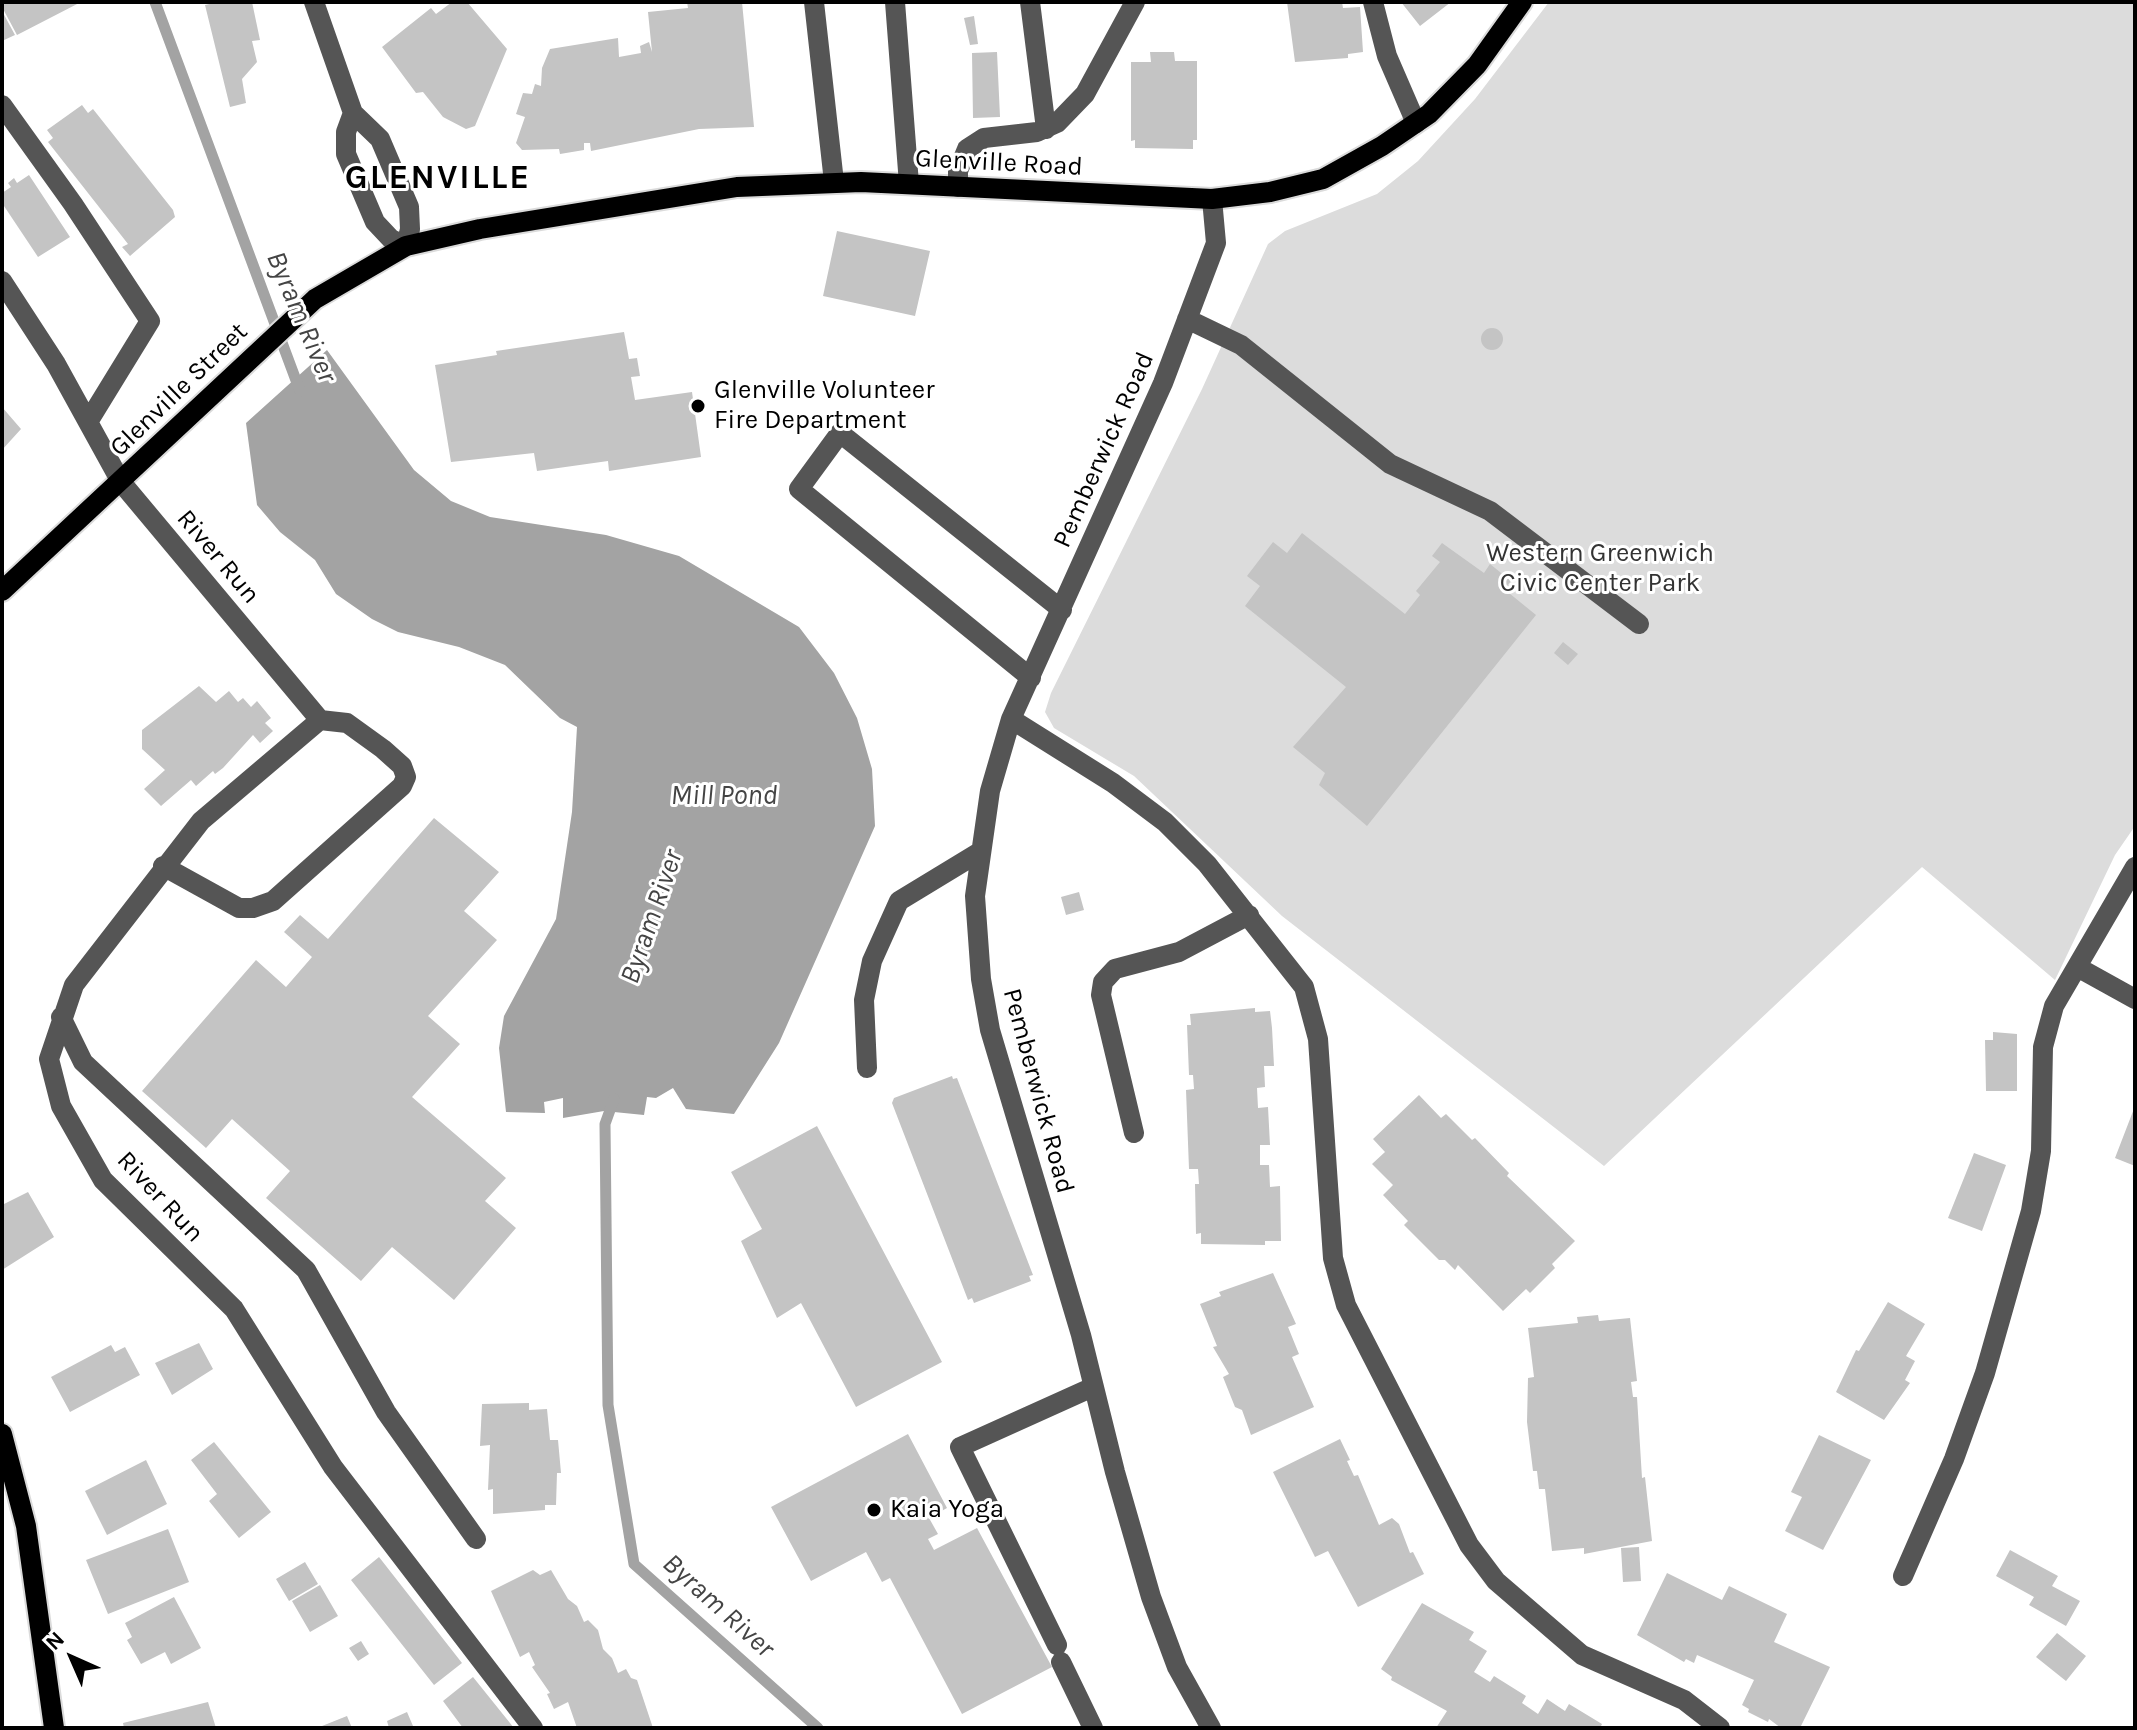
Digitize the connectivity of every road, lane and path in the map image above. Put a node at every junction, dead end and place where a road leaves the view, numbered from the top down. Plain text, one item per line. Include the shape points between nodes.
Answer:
1 (314, 2) edge
2 (814, 2) edge
3 (895, 2) edge
4 (1030, 2) edge
5 (1135, 2) edge
6 (1373, 2) edge
7 (1522, 2) edge
8 (2, 105) edge
9 (353, 113) junction
10 (1416, 123) junction
11 (1046, 129) junction
12 (834, 182) junction
13 (909, 184) junction
14 (958, 187) junction
15 (1212, 199) junction
16 (406, 246) junction
17 (2, 281) edge
18 (1187, 319) junction
19 (88, 422) junction
20 (121, 482) junction
21 (2, 591) edge
22 (1062, 610) junction
23 (1639, 624) dead end
24 (1031, 678) junction
25 (1011, 719) junction
26 (320, 720) junction
27 (978, 853) junction
28 (163, 866) junction
29 (2135, 867) edge
30 (1249, 915) junction
31 (2079, 968) junction
32 (2135, 999) edge
33 (61, 1017) junction
34 (867, 1068) dead end
35 (1134, 1133) dead end
36 (1093, 1387) junction
37 (2, 1434) edge
38 (476, 1539) dead end
39 (1903, 1576) dead end
40 (54, 1728) edge
41 (533, 1728) edge
42 (1093, 1728) edge
43 (1211, 1728) edge
44 (1720, 1728) edge

1 - 9 street
2 - 12 street
3 - 13 street
4 - 11 street
5 - 11 street via 1085,94
6 - 10 street via 1387,56
7 - 10 main road, Glenville Road via 1477,65
8 - 19 street via 150,321
9 - 16 street via 380,139 409,207
9 - 16 street via 346,154 375,222
10 - 15 main road, Glenville Road via 1323,179
11 - 14 street via 984,138 967,149
12 - 13 main road, Glenville Road
12 - 16 main road, Glenville Road via 737,187
13 - 14 main road, Glenville Road
14 - 15 main road, Glenville Road
15 - 18 street, Pemberwick Road via 1216,243
16 - 20 main road, Glenville Street via 315,299
17 - 19 street, River Run
18 - 22 street, Pemberwick Road
18 - 23 street via 1241,345 1390,464 1490,511
19 - 20 street, River Run
20 - 21 main road, Glenville Street
20 - 26 street, River Run
22 - 24 street, Pemberwick Road
22 - 24 street via 840,433 799,489
24 - 25 street, Pemberwick Road
25 - 27 street, Pemberwick Road
25 - 30 street via 1165,822
26 - 28 street, River Run via 201,821
26 - 28 street via 347,723 383,749 402,766 402,786 273,901 253,908 239,908
27 - 34 street via 899,901 872,961 864,1000
27 - 36 street, Pemberwick Road via 975,896 990,1030
28 - 33 street, River Run via 74,985
29 - 31 street
30 - 35 street via 1179,952 1115,969 1103,982 1101,995
30 - 44 street via 1304,987 1318,1039 1333,1258 1346,1305 1469,1545 1496,1581 1582,1655 1684,1700
31 - 32 street
31 - 39 street via 2054,1006 2043,1047 2036,1181 1985,1373
33 - 38 street via 83,1062 306,1270 386,1412
33 - 41 street, River Run via 49,1059 61,1106 103,1180 234,1309 333,1467
36 - 42 street via 960,1447
36 - 43 street, Pemberwick Road via 1151,1597 1177,1667
37 - 40 main road via 26,1526

